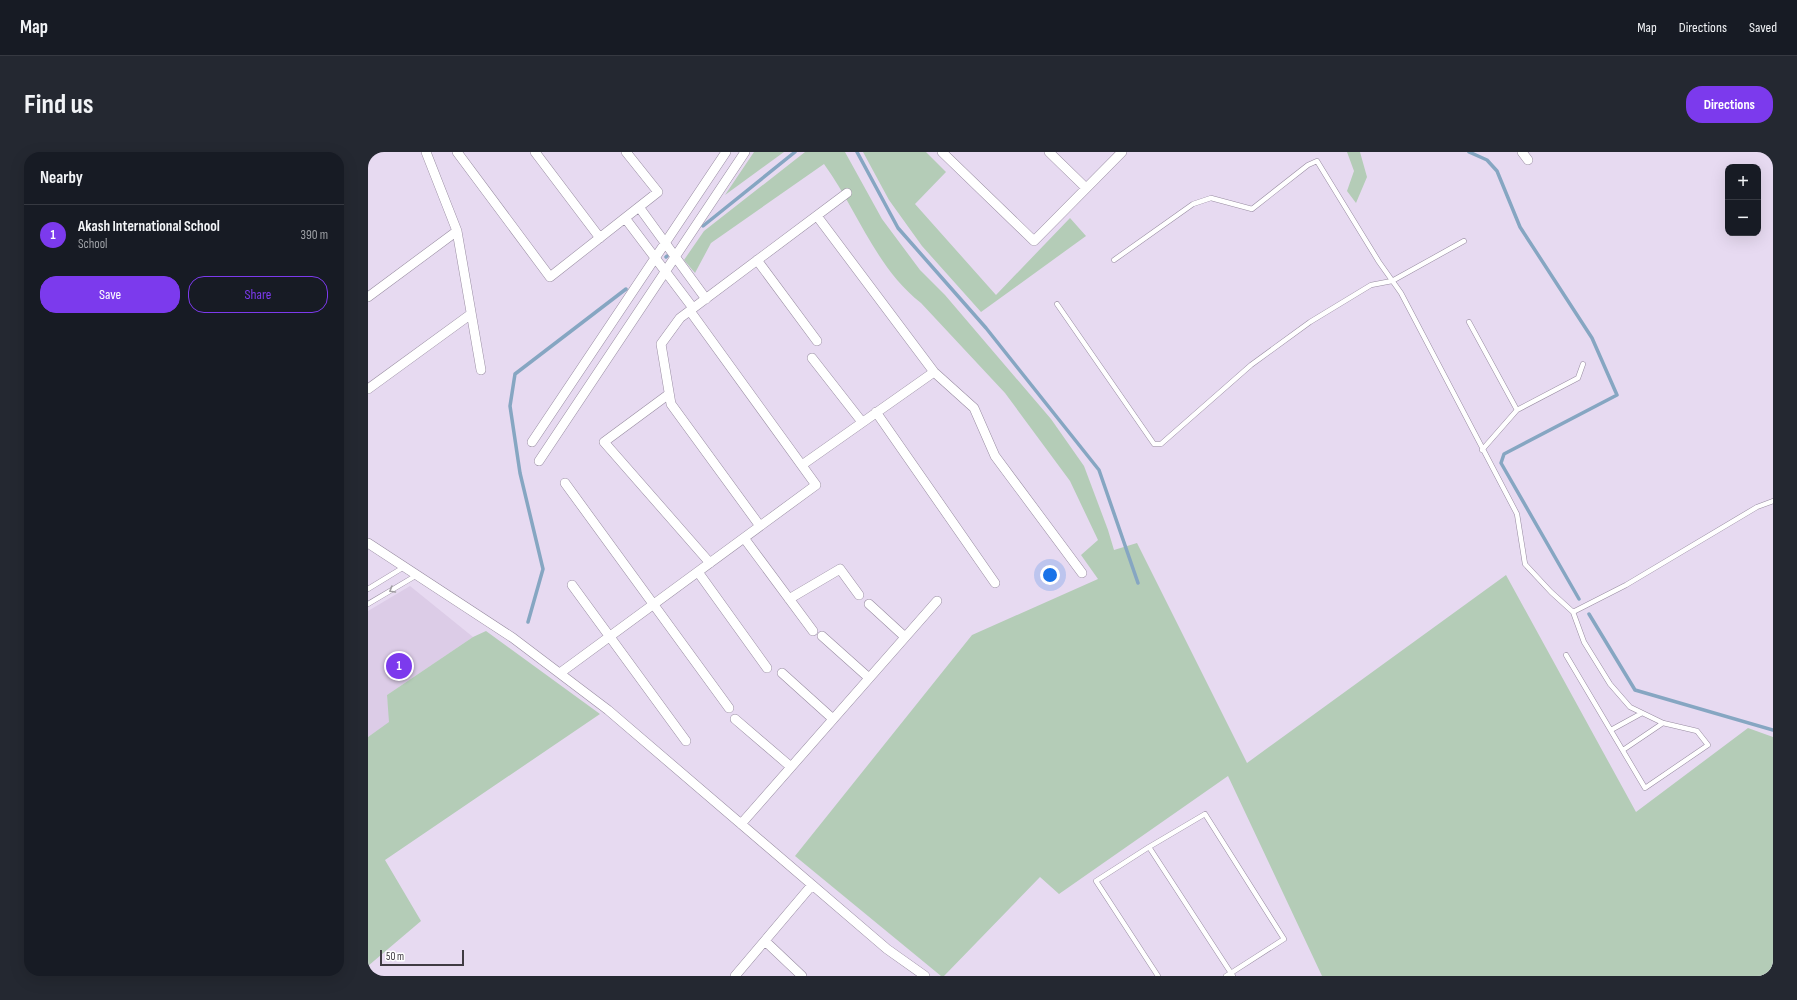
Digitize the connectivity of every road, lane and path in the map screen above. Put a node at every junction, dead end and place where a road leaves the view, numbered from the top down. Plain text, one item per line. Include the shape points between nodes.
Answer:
1 (426, 152) edge
2 (457, 152) edge
3 (535, 152) edge
4 (626, 152) edge
5 (726, 152) edge
6 (745, 152) edge
7 (942, 152) edge
8 (1049, 152) edge
9 (1122, 152) edge
10 (1086, 188) junction
11 (847, 193) dead end
12 (639, 207) junction
13 (816, 216) junction
14 (625, 218) junction
15 (456, 231) junction
16 (600, 238) junction
17 (1464, 241) dead end
18 (665, 242) junction
19 (675, 256) junction
20 (655, 258) junction
21 (757, 260) junction
22 (1114, 260) dead end
23 (665, 271) junction
24 (1392, 281) junction
25 (368, 297) edge
26 (706, 299) junction
27 (1057, 304) dead end
28 (691, 309) junction
29 (471, 314) junction
30 (1469, 322) dead end
31 (817, 341) dead end
32 (812, 358) dead end
33 (1583, 364) dead end
34 (481, 370) dead end
35 (934, 372) junction
36 (368, 389) edge
37 (669, 394) junction
38 (1517, 410) junction
39 (876, 412) junction
40 (862, 422) junction
41 (532, 442) dead end
42 (1482, 450) junction
43 (539, 461) dead end
44 (802, 465) junction
45 (565, 483) dead end
46 (1773, 501) edge
47 (760, 526) junction
48 (744, 538) junction
49 (368, 543) edge
50 (710, 563) junction
51 (405, 567) junction
52 (698, 572) junction
53 (1082, 573) dead end
54 (417, 575) junction
55 (995, 583) dead end
56 (572, 586) dead end
57 (368, 589) edge
58 (859, 595) dead end
59 (789, 599) junction
60 (937, 601) dead end
61 (368, 604) edge
62 (654, 604) junction
63 (869, 604) dead end
64 (1573, 612) junction
65 (813, 631) dead end
66 (610, 636) junction
67 (822, 636) dead end
68 (905, 637) junction
69 (1566, 655) dead end
70 (767, 668) dead end
71 (560, 673) junction
72 (782, 673) dead end
73 (869, 678) junction
74 (729, 708) dead end
75 (1642, 713) junction
76 (735, 719) dead end
77 (833, 719) junction
78 (1663, 723) junction
79 (1611, 730) junction
80 (686, 740) dead end
81 (1622, 750) junction
82 (791, 767) junction
83 (741, 824) junction
84 (1149, 847) junction
85 (812, 885) junction
86 (765, 941) junction
87 (1232, 974) edge
88 (735, 976) edge
89 (802, 976) edge
90 (926, 976) edge
91 (1158, 976) edge
92 (1226, 976) edge

1 - 15 street
2 - 16 street via 550,277
3 - 16 street
4 - 12 street via 658,192
5 - 18 street
6 - 19 street
7 - 10 street via 1034,241
8 - 10 street
9 - 10 street
11 - 13 street
12 - 14 street
12 - 18 street
13 - 21 street
13 - 35 street
14 - 16 street
14 - 20 street
15 - 25 street
15 - 29 street
17 - 24 lane
18 - 19 street
18 - 20 street
19 - 23 street
19 - 26 street
20 - 23 street
20 - 41 street
21 - 26 street
21 - 31 street
22 - 24 lane via 1193,204 1211,198 1252,209 1308,165 1317,161
23 - 28 street
23 - 43 street
24 - 27 lane via 1371,285 1310,322 1251,365 1161,444 1154,444
24 - 42 lane via 1401,293
26 - 28 street
28 - 37 street via 680,318 660,344
28 - 44 street
29 - 34 street
29 - 36 street
30 - 38 lane
32 - 40 street
33 - 38 lane via 1578,378
35 - 39 street
35 - 53 street via 974,408 995,456
37 - 47 street via 671,404
37 - 50 street via 604,442
38 - 42 lane
39 - 40 street
39 - 55 street
40 - 44 street
42 - 64 lane via 1517,514 1525,564
44 - 47 street via 816,485
45 - 62 street
46 - 64 lane via 1757,507 1626,586
47 - 48 street
48 - 50 street
48 - 59 street
49 - 51 street
50 - 52 street
51 - 54 street
51 - 57 lane
52 - 62 street
52 - 70 street
54 -> 61 lane
54 - 71 street via 513,638
56 - 66 street
58 - 59 street via 840,569
59 - 65 street
60 - 68 street
62 - 66 street
62 - 74 street
63 - 68 street
64 - 75 lane via 1584,642 1610,684 1630,707
66 - 71 street
66 - 80 street
67 - 73 street
68 - 73 street
69 - 79 lane
71 - 83 street via 608,710
72 - 77 street
73 - 77 street
75 - 78 lane
75 - 79 lane
76 - 82 street
77 - 82 street
78 - 81 lane
78 - 81 lane via 1697,731 1708,745 1645,788
79 - 81 lane
82 - 83 street
83 - 85 street
84 - 87 lane
84 - 87 lane via 1205,814 1284,939
84 - 91 lane via 1096,881
85 - 86 street
85 - 90 street via 887,949
86 - 88 street
86 - 89 street
87 - 92 lane

